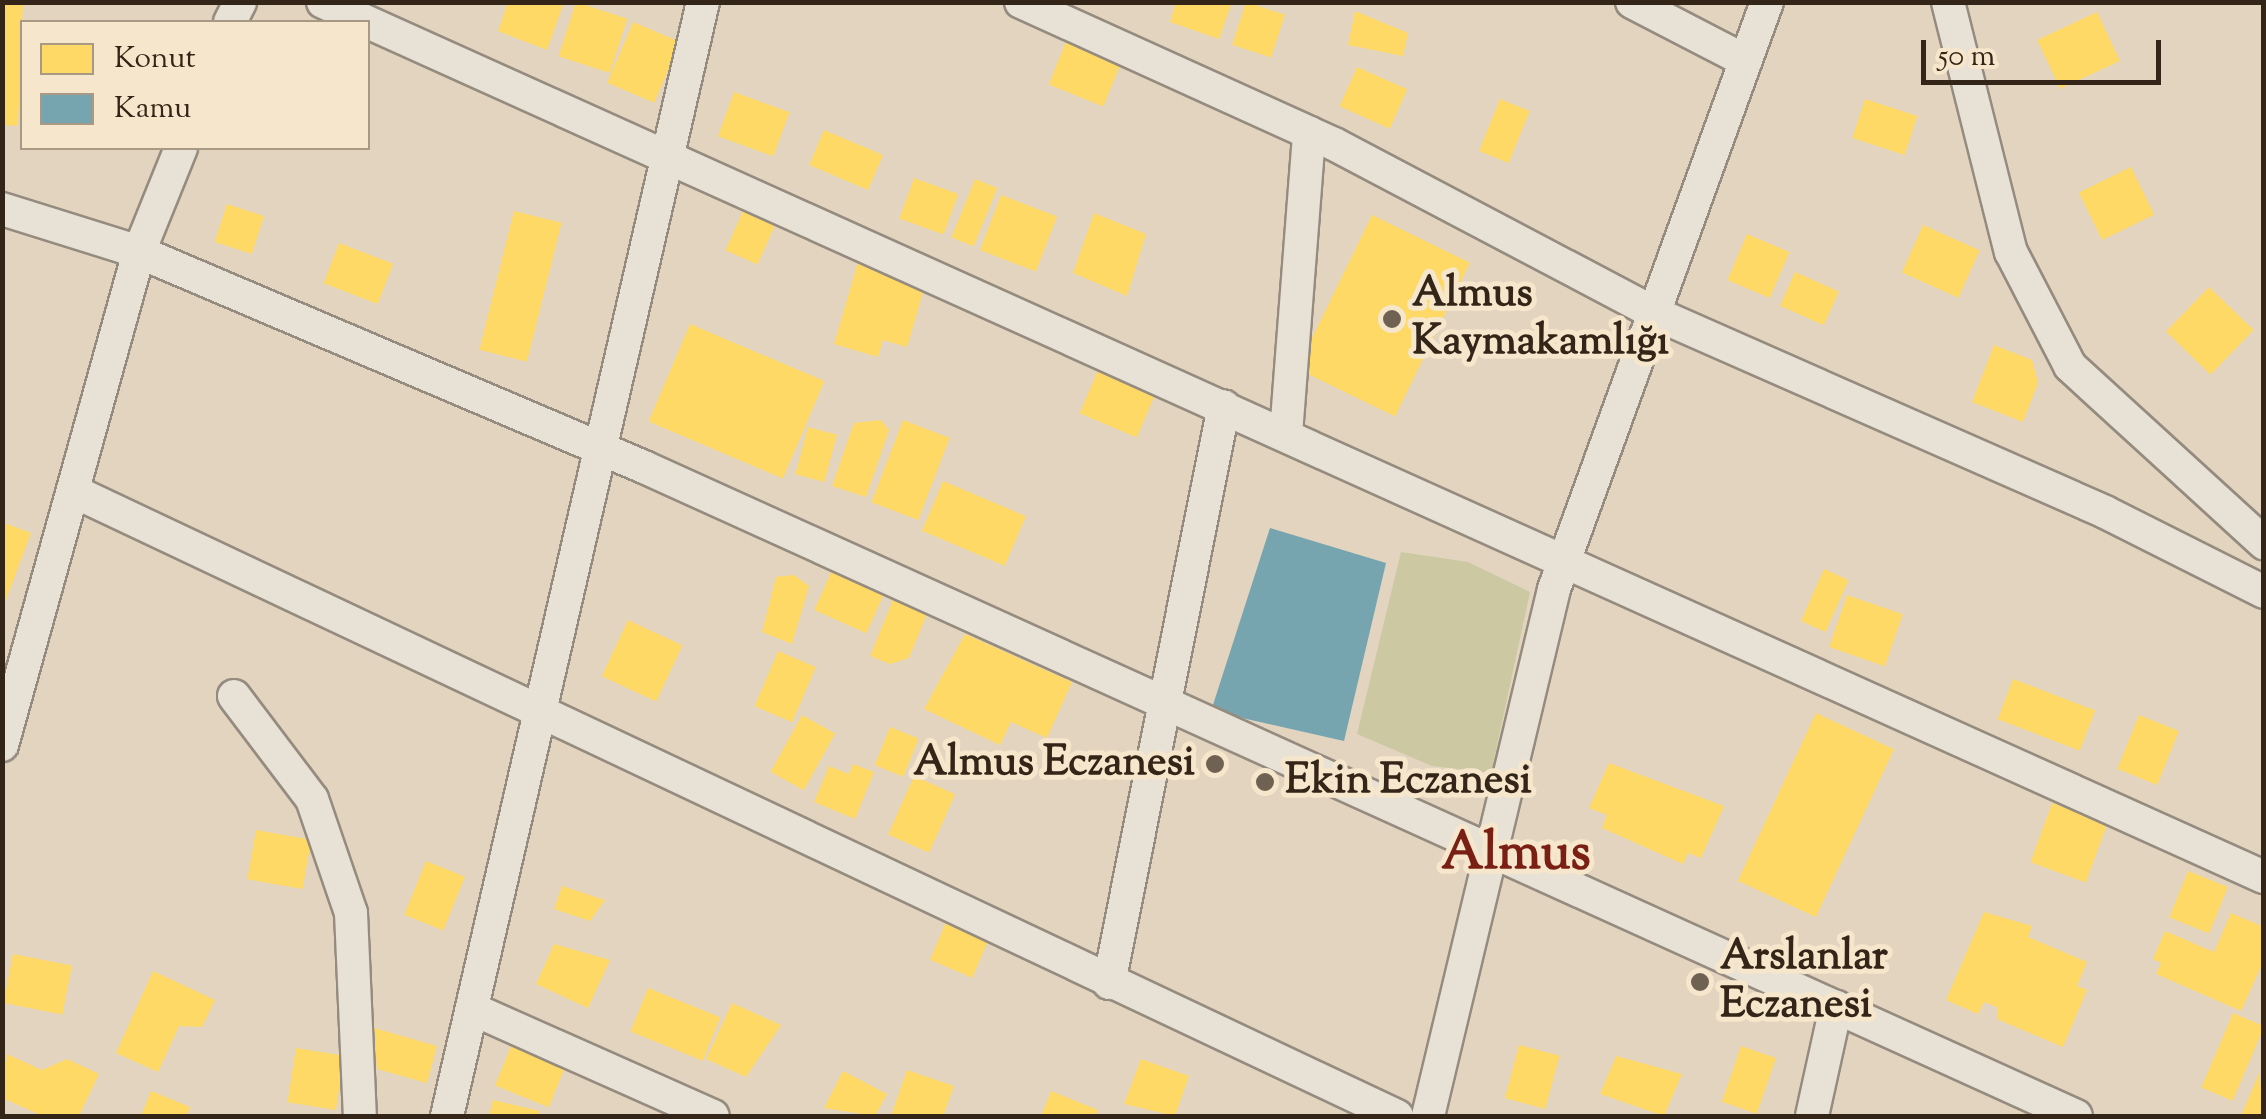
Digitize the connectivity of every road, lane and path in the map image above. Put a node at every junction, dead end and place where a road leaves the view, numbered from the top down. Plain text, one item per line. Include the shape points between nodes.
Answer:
1 (324, 2) edge
2 (703, 2) edge
3 (1021, 2) edge
4 (1632, 2) edge
5 (1768, 2) edge
6 (1948, 2) edge
7 (364, 20) edge
8 (370, 23) edge
9 (1746, 61) junction
10 (1308, 132) junction
11 (180, 150) edge
12 (668, 157) junction
13 (2, 209) edge
14 (140, 252) junction
15 (1654, 313) junction
16 (1224, 406) junction
17 (1286, 434) junction
18 (600, 448) junction
19 (73, 490) junction
20 (2264, 543) edge
21 (1565, 558) junction
22 (2264, 592) edge
23 (234, 696) dead end
24 (1162, 702) junction
25 (545, 720) junction
26 (2, 745) edge
27 (1492, 851) junction
28 (2264, 876) edge
29 (1108, 983) junction
30 (1836, 1008) junction
31 (477, 1011) junction
32 (360, 1116) edge
33 (447, 1116) edge
34 (713, 1116) edge
35 (1397, 1116) edge
36 (1428, 1116) edge
37 (1812, 1116) edge
38 (2076, 1116) edge

1 - 7 street
2 - 12 street
3 - 10 street
4 - 9 street
5 - 9 street
6 - 20 street via 2011,252 2070,366
8 - 12 street
9 - 15 street
10 - 15 street
10 - 17 street
11 - 14 street
12 - 16 street
12 - 18 street
13 - 14 street
14 - 18 street
14 - 19 street
15 - 21 street
15 - 22 street via 2106,512
16 - 17 street
16 - 24 street
17 - 21 street
18 - 24 street
18 - 25 street
19 - 25 street
19 - 26 street
21 - 27 street
21 - 28 street
23 - 32 street via 312,799 351,913
24 - 27 street
24 - 29 street
25 - 29 street
25 - 31 street
27 - 30 street
27 - 36 street
29 - 35 street
30 - 37 street
30 - 38 street
31 - 33 street
31 - 34 street

